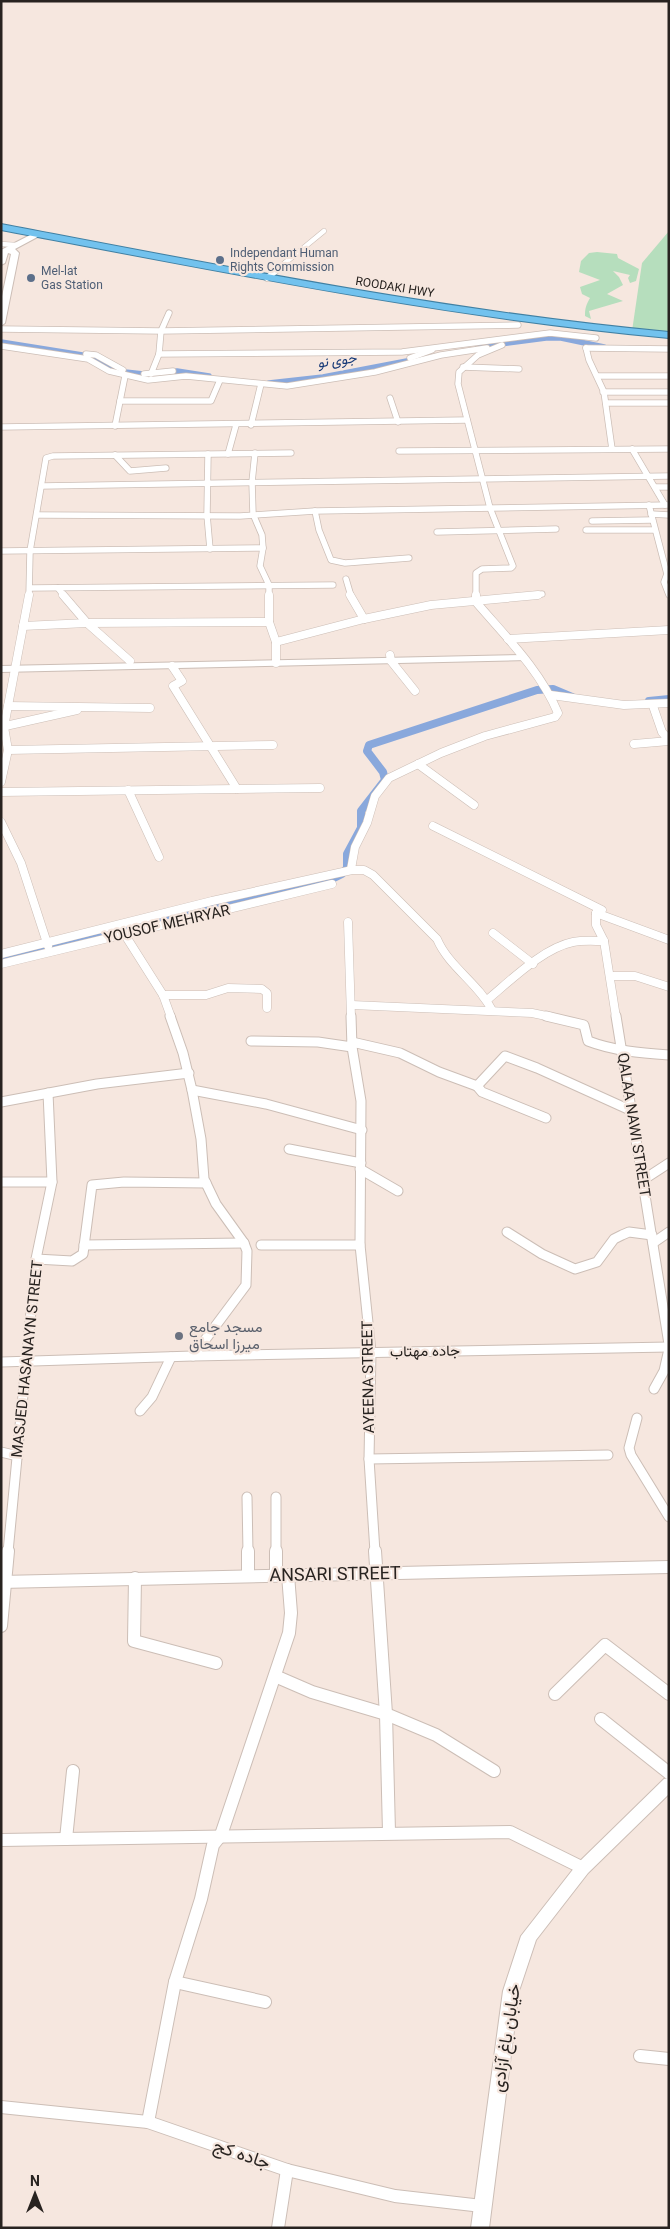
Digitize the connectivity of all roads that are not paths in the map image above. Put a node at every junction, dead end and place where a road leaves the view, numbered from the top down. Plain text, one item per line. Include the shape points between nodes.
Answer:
1 (1, 226) edge
2 (324, 231) dead end
3 (1, 234) edge
4 (39, 234) junction
5 (26, 239) junction
6 (1, 244) edge
7 (13, 247) junction
8 (1, 263) edge
9 (267, 278) junction
10 (5, 281) edge
11 (169, 313) dead end
12 (1, 323) edge
13 (518, 325) junction
14 (1, 329) edge
15 (161, 331) junction
16 (669, 335) edge
17 (1, 341) edge
18 (669, 341) edge
19 (502, 342) junction
20 (593, 342) junction
21 (1, 346) edge
22 (669, 349) edge
23 (432, 350) junction
24 (159, 354) junction
25 (464, 367) junction
26 (519, 369) dead end
27 (152, 374) junction
28 (125, 376) junction
29 (598, 376) junction
30 (669, 376) edge
31 (220, 380) junction
32 (262, 384) junction
33 (603, 392) junction
34 (669, 392) edge
35 (390, 398) dead end
36 (120, 401) junction
37 (606, 403) junction
38 (669, 403) edge
39 (467, 420) junction
40 (398, 422) junction
41 (236, 425) junction
42 (250, 425) junction
43 (116, 426) junction
44 (1, 427) edge
45 (612, 449) junction
46 (632, 449) junction
47 (669, 449) edge
48 (474, 450) junction
49 (399, 451) dead end
50 (255, 453) junction
51 (291, 453) dead end
52 (208, 454) junction
53 (228, 454) junction
54 (115, 455) junction
55 (166, 468) dead end
56 (649, 476) junction
57 (669, 476) edge
58 (483, 479) junction
59 (207, 482) junction
60 (252, 482) junction
61 (42, 486) junction
62 (669, 486) edge
63 (655, 487) junction
64 (649, 505) junction
65 (667, 505) edge
66 (490, 508) junction
67 (315, 511) junction
68 (253, 514) junction
69 (669, 514) edge
70 (37, 515) junction
71 (207, 515) junction
72 (652, 517) junction
73 (592, 521) dead end
74 (556, 529) dead end
75 (586, 530) dead end
76 (654, 530) junction
77 (437, 532) dead end
78 (500, 532) junction
79 (659, 543) junction
80 (669, 543) edge
81 (263, 548) junction
82 (210, 549) junction
83 (1, 551) edge
84 (30, 551) junction
85 (409, 558) dead end
86 (346, 579) dead end
87 (269, 585) junction
88 (333, 585) dead end
89 (30, 588) junction
90 (58, 588) junction
91 (542, 594) dead end
92 (669, 595) edge
93 (476, 602) junction
94 (364, 619) junction
95 (269, 622) junction
96 (87, 623) junction
97 (22, 626) junction
98 (669, 630) edge
99 (508, 639) junction
100 (276, 642) junction
101 (522, 655) junction
102 (390, 658) junction
103 (130, 661) junction
104 (276, 661) junction
105 (1, 663) edge
106 (15, 666) junction
107 (172, 666) junction
108 (1, 669) edge
109 (415, 691) dead end
110 (548, 691) junction
111 (669, 703) edge
112 (8, 706) junction
113 (92, 706) junction
114 (653, 706) junction
115 (150, 708) dead end
116 (3, 727) edge
117 (669, 740) edge
118 (634, 744) dead end
119 (212, 745) junction
120 (273, 745) dead end
121 (8, 750) junction
122 (418, 764) junction
123 (1, 782) edge
124 (320, 788) dead end
125 (128, 790) junction
126 (237, 790) junction
127 (1, 792) edge
128 (474, 805) dead end
129 (1, 822) edge
130 (434, 826) dead end
131 (159, 857) dead end
132 (351, 869) junction
133 (332, 884) dead end
134 (212, 901) junction
135 (599, 911) junction
136 (219, 912) junction
137 (348, 922) dead end
138 (493, 933) dead end
139 (126, 935) junction
140 (669, 940) edge
141 (604, 941) junction
142 (49, 947) junction
143 (1, 954) edge
144 (1, 964) edge
145 (533, 964) junction
146 (610, 976) junction
147 (669, 988) edge
148 (163, 995) junction
149 (487, 1000) junction
150 (352, 1005) junction
151 (267, 1008) dead end
152 (492, 1010) junction
153 (251, 1041) dead end
154 (352, 1045) junction
155 (622, 1052) junction
156 (669, 1055) edge
157 (189, 1072) junction
158 (477, 1086) junction
159 (192, 1090) junction
160 (48, 1093) junction
161 (1, 1102) edge
162 (632, 1111) junction
163 (546, 1118) dead end
164 (362, 1130) junction
165 (289, 1149) dead end
166 (669, 1163) edge
167 (360, 1166) junction
168 (643, 1180) junction
169 (1, 1182) edge
170 (52, 1182) junction
171 (206, 1183) junction
172 (398, 1192) dead end
173 (507, 1232) dead end
174 (669, 1232) edge
175 (653, 1239) junction
176 (244, 1244) junction
177 (360, 1244) junction
178 (84, 1245) junction
179 (262, 1245) dead end
180 (36, 1259) junction
181 (669, 1347) edge
182 (371, 1352) junction
183 (193, 1356) junction
184 (171, 1357) junction
185 (25, 1361) junction
186 (1, 1362) edge
187 (654, 1389) dead end
188 (140, 1410) dead end
189 (637, 1418) dead end
190 (1, 1452) edge
191 (608, 1455) dead end
192 (18, 1456) junction
193 (369, 1459) junction
194 (247, 1497) dead end
195 (276, 1497) dead end
196 (669, 1517) edge
197 (669, 1567) edge
198 (377, 1573) junction
199 (248, 1575) junction
200 (282, 1575) junction
201 (135, 1578) junction
202 (3, 1582) edge
203 (1, 1626) edge
204 (216, 1664) dead end
205 (275, 1676) junction
206 (555, 1694) dead end
207 (669, 1694) edge
208 (386, 1714) junction
209 (601, 1719) dead end
210 (73, 1771) dead end
211 (494, 1771) dead end
212 (669, 1772) edge
213 (669, 1784) edge
214 (389, 1832) junction
215 (221, 1836) junction
216 (66, 1838) junction
217 (1, 1840) edge
218 (584, 1868) junction
219 (175, 1982) junction
220 (265, 2002) dead end
221 (640, 2056) dead end
222 (669, 2059) edge
223 (1, 2107) edge
224 (148, 2122) junction
225 (287, 2170) junction
226 (482, 2206) junction
227 (278, 2228) edge
228 (480, 2228) edge

1 - 4 highway, ROODAKI HWY
2 - 9 street
3 - 5 highway, ROODAKI HWY
4 - 5 main road
4 - 9 highway, ROODAKI HWY
5 - 7 main road
5 - 13 highway, ROODAKI HWY via 259,283
6 - 7 street
7 - 8 main road via 2,255
7 - 10 main road via 15,253
9 - 16 highway, ROODAKI HWY via 552,323
10 - 12 main road
11 - 15 street
13 - 15 street
13 - 19 street via 510,328
13 - 20 highway, ROODAKI HWY
14 - 15 street
15 - 24 street
17 - 27 street via 96,355 129,372
18 - 20 highway, ROODAKI HWY
19 - 20 street via 550,334
19 - 23 street
19 - 25 street
19 - 32 street via 348,376 293,385
20 - 22 street
20 - 29 street via 588,362
21 - 28 street via 88,359
23 - 24 street
23 - 27 street via 363,369 292,381 177,371
24 - 27 street
25 - 26 street
25 - 39 street via 459,372 458,384
28 - 31 street via 148,380 186,376
28 - 36 street
29 - 30 street
29 - 33 street
31 - 32 street
31 - 36 street via 211,401
32 - 42 street
33 - 34 street
33 - 37 street
35 - 40 street
36 - 43 street
37 - 38 street
37 - 45 street
39 - 40 street
39 - 48 street
40 - 42 street
41 - 42 street
41 - 43 street
41 - 53 street
43 - 44 street
45 - 46 street
45 - 48 street
46 - 47 street
46 - 56 street
48 - 49 street
48 - 58 street
50 - 51 street
50 - 53 street
50 - 60 street
52 - 53 street
52 - 54 street
52 - 59 street
54 - 55 street via 130,471
54 - 61 street via 48,457
56 - 57 street
56 - 58 street
56 - 63 street
58 - 60 street
58 - 66 street
59 - 60 street
59 - 61 street
59 - 71 street
60 - 68 street
61 - 70 street
62 - 63 street
63 - 65 street
64 - 65 street
64 - 66 street
64 - 72 street
66 - 67 street
66 - 78 street
67 - 68 street
67 - 85 street via 315,522 331,560 346,563
68 - 71 street
68 - 81 street
69 - 72 street
70 - 71 street
70 - 84 street
71 - 82 street
72 - 73 street
72 - 76 street
74 - 78 street
75 - 76 street
76 - 79 street
77 - 78 street
78 - 93 street via 513,567 482,569 476,573
79 - 80 street
79 - 92 street
81 - 82 street
81 - 87 street via 260,566
82 - 84 street
83 - 84 street
84 - 89 street
86 - 94 street via 349,592
87 - 88 street
87 - 90 street
87 - 95 street
89 - 90 street
89 - 97 street
90 - 96 street
91 - 93 street
93 - 94 street via 431,605
93 - 99 street
94 - 100 street
95 - 96 street
95 - 100 street
96 - 97 street
96 - 103 street
97 - 106 street
98 - 99 street
99 - 101 street
100 - 104 street
101 - 102 street
101 - 110 street
102 - 104 street
102 - 109 street
103 - 104 street
103 - 106 street
104 - 107 street
105 - 106 street
106 - 107 street
106 - 108 street
106 - 112 street
107 - 119 street via 182,681 173,686
110 - 114 street via 592,703
110 - 122 street via 558,711 555,717 485,736
111 - 114 street
112 - 113 street
112 - 116 street
113 - 115 street
113 - 116 street
114 - 117 street via 662,732
116 - 121 street
117 - 118 street
119 - 120 street
119 - 121 street
119 - 126 street
121 - 123 street
122 - 128 street
122 - 132 street via 389,778 375,796 355,847
124 - 126 street
125 - 126 street
125 - 127 street
125 - 131 street
129 - 142 street via 21,863
130 - 135 street
132 - 134 street
132 - 149 street via 370,871 376,876 437,939 442,951
133 - 136 street, YOUSOF MEHRYAR
134 - 136 street
134 - 142 street
135 - 140 street
135 - 141 street, QALAA NAWI STREET via 596,925
136 - 139 street, YOUSOF MEHRYAR
137 - 150 street, AYEENA STREET
138 - 145 street
139 - 142 street, YOUSOF MEHRYAR
139 - 148 street
141 - 145 street via 572,942
141 - 146 street, QALAA NAWI STREET
142 - 143 street
142 - 144 street, YOUSOF MEHRYAR
145 - 149 street
146 - 147 street via 635,976
146 - 155 street, QALAA NAWI STREET
148 - 151 street via 206,995 228,988 262,989 267,992
148 - 157 street
149 - 152 street
150 - 152 street
150 - 154 street, AYEENA STREET
152 - 155 street via 532,1013 584,1025 588,1041
153 - 154 street
154 - 158 street via 400,1053
154 - 164 street, AYEENA STREET
155 - 156 street
155 - 162 street, QALAA NAWI STREET
157 - 159 street
157 - 160 street
158 - 162 street via 505,1056
158 - 163 street via 482,1092
159 - 164 street via 266,1104
159 - 171 street
160 - 161 street
160 - 170 street, MASJED HASANAYN STREET
162 - 168 street, QALAA NAWI STREET
164 - 167 street, AYEENA STREET
165 - 167 street
166 - 168 street
167 - 172 street
167 - 177 street, AYEENA STREET
168 - 175 street, QALAA NAWI STREET
169 - 170 street
170 - 180 street, MASJED HASANAYN STREET
171 - 176 street via 216,1204
171 - 178 street via 92,1185
173 - 175 street via 542,1254 575,1269 597,1262 614,1239 629,1232
174 - 175 street
175 - 181 street, QALAA NAWI STREET
176 - 178 street
176 - 183 street via 247,1251 246,1285
177 - 179 street
177 - 182 street, AYEENA STREET
178 - 180 street via 83,1254 72,1261
180 - 185 street, MASJED HASANAYN STREET
181 - 182 street, جاده مهتاب
181 - 187 street via 664,1371
182 - 183 street, جاده مهتاب
182 - 193 street, AYEENA STREET
183 - 184 street, جاده مهتاب
184 - 185 street, جاده مهتاب
184 - 188 street via 152,1397
185 - 186 street, جاده مهتاب
185 - 192 street, MASJED HASANAYN STREET
189 - 196 street via 629,1448 631,1455
190 - 192 street
191 - 193 street
192 - 202 street, MASJED HASANAYN STREET
193 - 198 street, AYEENA STREET
194 - 199 street
195 - 200 street
197 - 198 street, ANSARI STREET
198 - 200 street, ANSARI STREET
198 - 208 street, AYEENA STREET
199 - 200 street, ANSARI STREET
199 - 201 street, ANSARI STREET
200 - 205 street via 291,1613 289,1633
201 - 202 street, ANSARI STREET
201 - 204 street via 134,1641
202 - 203 street, MASJED HASANAYN STREET
205 - 208 street via 312,1692
205 - 215 street
206 - 207 street via 605,1645
208 - 211 street via 436,1735
208 - 214 street, AYEENA STREET
209 - 212 street
210 - 216 street
213 - 218 street, خیابان باغ آزادی
214 - 215 street
214 - 218 street via 510,1832
215 - 216 street
215 - 219 street via 213,1845 201,1899
216 - 217 street
218 - 226 street, خیابان باغ آزادی via 529,1936 511,1991
219 - 220 street
219 - 224 street
221 - 222 street
223 - 224 street, جاده کج
224 - 225 street, جاده کج
225 - 226 street, جاده کج via 395,2196
225 - 227 street
226 - 228 street, خیابان باغ آزادی

